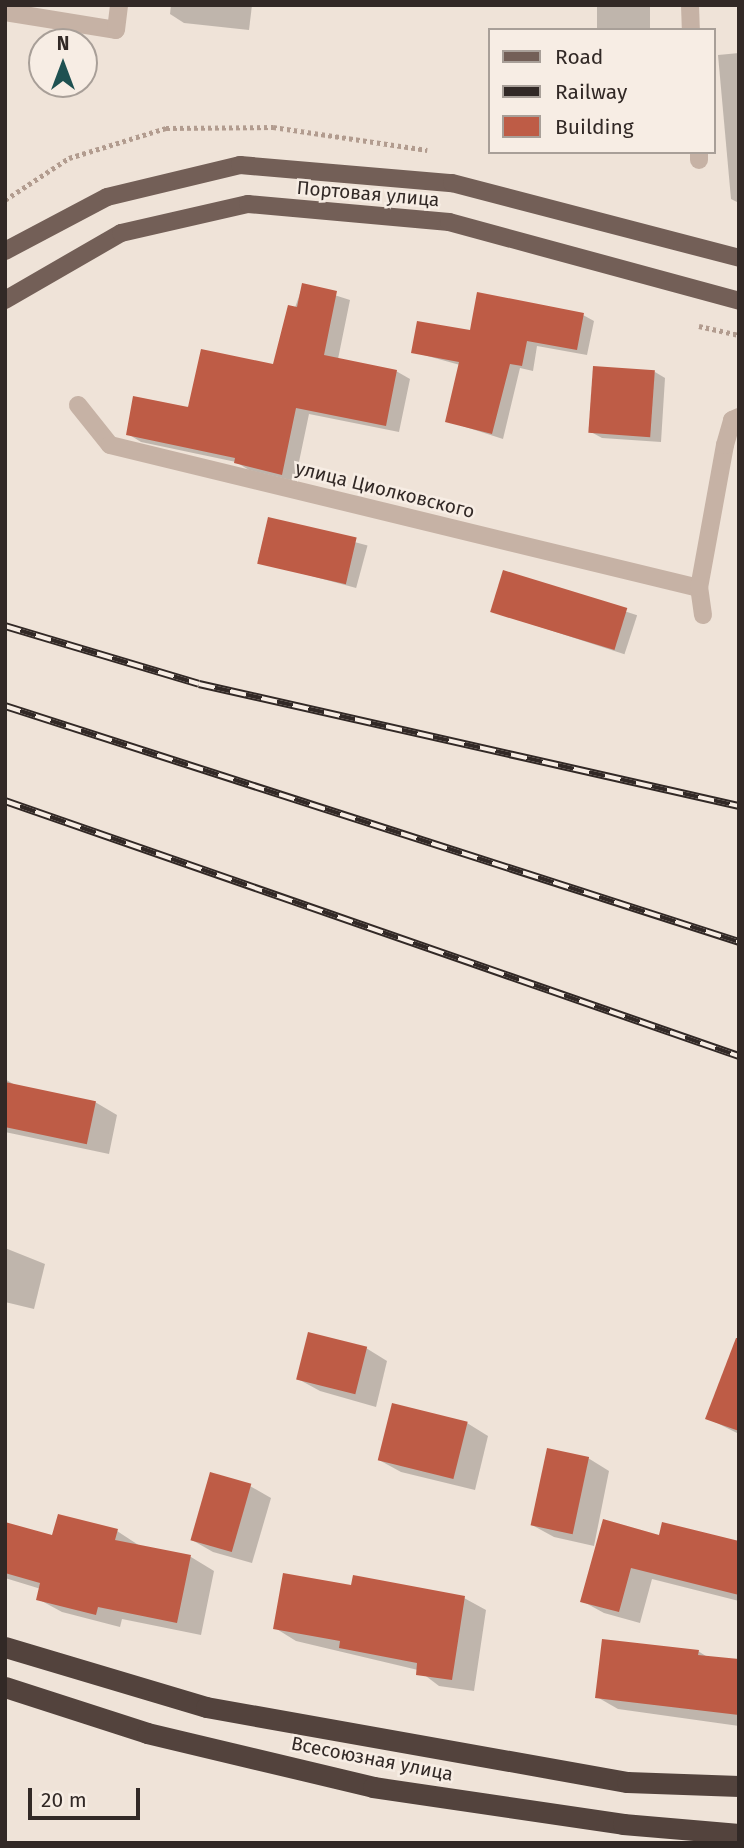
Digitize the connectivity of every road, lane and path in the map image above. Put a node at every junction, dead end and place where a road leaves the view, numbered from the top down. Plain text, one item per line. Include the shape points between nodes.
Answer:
1 (119, 5) edge
2 (690, 5) edge
3 (5, 12) edge
4 (691, 28) edge
5 (5, 251) edge
6 (739, 258) edge
7 (5, 300) edge
8 (739, 301) edge
9 (699, 326) dead end
10 (739, 335) edge
11 (78, 405) dead end
12 (739, 417) edge
13 (699, 588) junction
14 (703, 615) dead end
15 (5, 1647) edge
16 (5, 1688) edge
17 (739, 1786) edge
18 (739, 1834) edge

1 - 3 street via 116,30
2 - 4 street
5 - 6 main road, Портовая улица via 107,197 240,165 452,183
7 - 8 main road, Портовая улица via 121,233 247,204 449,222
9 - 10 path
11 - 13 street, улица Циолковского via 110,444
12 - 13 street via 732,420 725,444
13 - 14 street
15 - 17 highway, Всесоюзная улица via 233,1712 627,1782
16 - 18 highway, Всесоюзная улица via 147,1733 373,1787 623,1824

